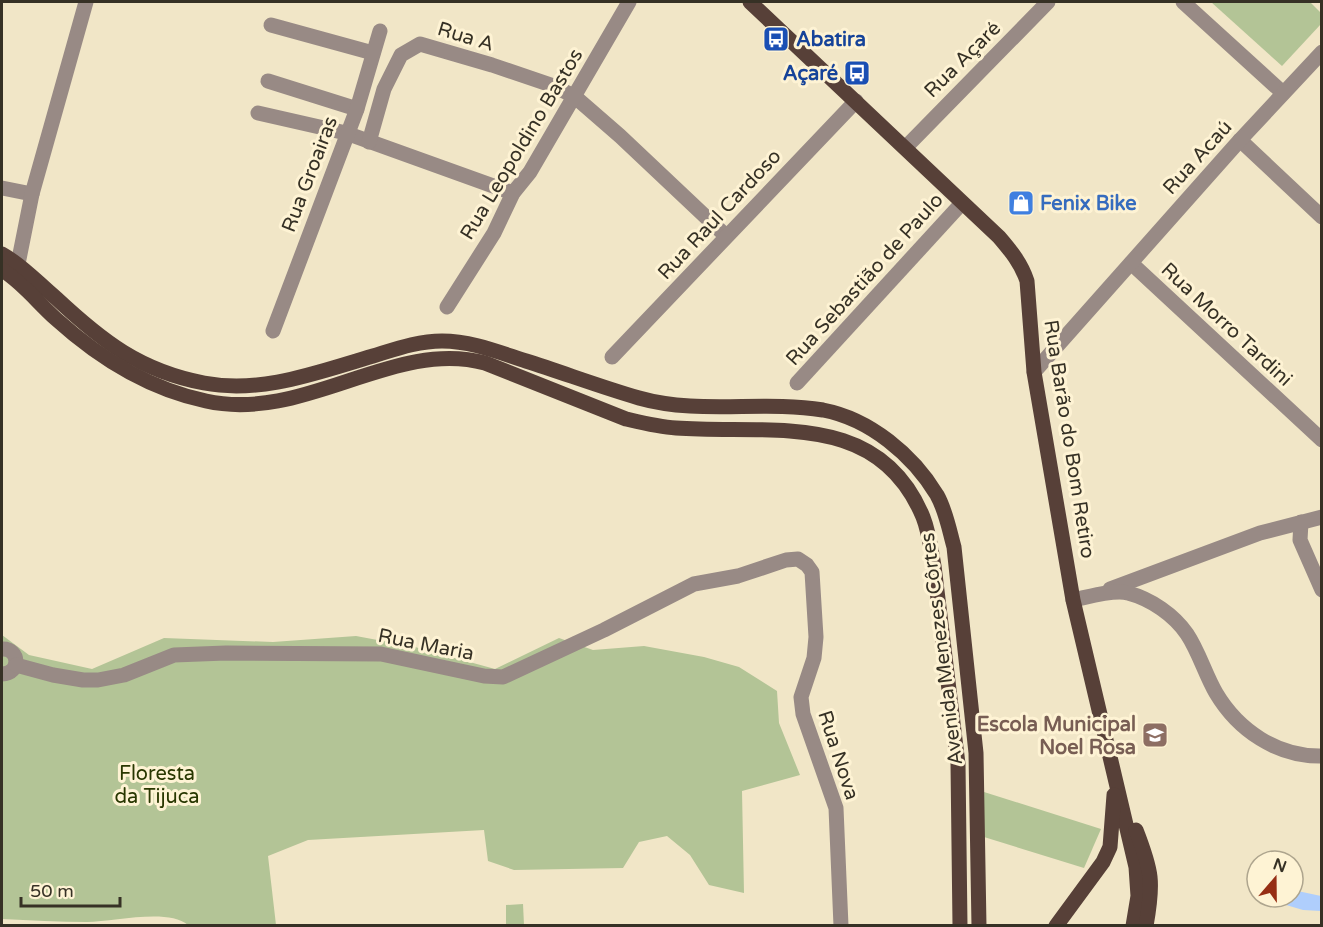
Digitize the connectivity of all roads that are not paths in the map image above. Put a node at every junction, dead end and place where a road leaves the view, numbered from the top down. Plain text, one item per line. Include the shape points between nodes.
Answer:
1 (86, 2) edge
2 (629, 2) edge
3 (750, 2) edge
4 (1048, 2) edge
5 (1183, 2) edge
6 (270, 25) dead end
7 (380, 31) dead end
8 (1322, 52) edge
9 (372, 53) junction
10 (268, 81) dead end
11 (1283, 93) junction
12 (574, 96) junction
13 (856, 101) junction
14 (357, 109) junction
15 (258, 113) dead end
16 (346, 134) junction
17 (1239, 140) junction
18 (369, 142) junction
19 (906, 147) junction
20 (2, 188) edge
21 (513, 193) junction
22 (32, 194) junction
23 (962, 203) junction
24 (1322, 217) edge
25 (726, 236) junction
26 (2, 254) edge
27 (1131, 263) junction
28 (18, 264) junction
29 (2, 270) edge
30 (447, 307) dead end
31 (273, 331) dead end
32 (612, 357) dead end
33 (1034, 372) junction
34 (797, 383) dead end
35 (1322, 440) edge
36 (1322, 517) edge
37 (1301, 522) junction
38 (807, 566) joint
39 (1322, 590) edge
40 (1073, 600) junction
41 (2, 649) edge
42 (16, 665) junction
43 (2, 674) edge
44 (1322, 756) edge
45 (1115, 777) junction
46 (979, 893) junction
47 (841, 926) edge
48 (960, 926) edge
49 (979, 926) edge
50 (989, 926) edge
51 (1056, 926) edge
52 (1132, 926) edge
53 (1146, 926) edge

1 - 22 street
2 - 12 street, Rua Leopoldino Bastos
3 - 13 main road, Rua Barão do Bom Retiro
4 - 19 street, Rua Açaré
5 - 11 street
6 - 9 street
7 - 9 street, Rua Groairas
8 - 11 street, Rua Acaú
9 - 14 street, Rua Groairas
10 - 14 street
11 - 17 street, Rua Acaú
12 - 18 street, Rua A via 551,85 420,44 401,55 384,89
12 - 21 street, Rua Leopoldino Bastos via 530,172
12 - 25 street, Rua A
13 - 19 main road, Rua Barão do Bom Retiro
13 - 25 street, Rua Raul Cardoso
14 - 16 street, Rua Groairas
15 - 16 street
16 - 18 street
16 - 31 street, Rua Groairas
17 - 24 street
17 - 27 street, Rua Acaú
18 - 21 street
19 - 23 main road, Rua Barão do Bom Retiro
20 - 22 street
21 - 30 street, Rua Leopoldino Bastos via 494,233
22 - 28 street
23 - 33 main road, Rua Barão do Bom Retiro via 1010,249 1023,270
23 - 34 street, Rua Sebastião de Paulo
25 - 32 street, Rua Raul Cardoso
26 - 28 main road, Avenida Menezes Côrtes
27 - 33 street, Rua Acaú
27 - 35 street, Rua Morro Tardini
28 - 46 main road, Avenida Menezes Côrtes via 121,352 177,377 206,383 234,386 297,379 423,342 459,342 659,403 824,410 864,425 888,440 911,460 938,497 954,547 976,753
29 - 48 main road, Avenida Menezes Côrtes via 65,327 115,364 204,401 266,403 302,397 428,358 467,358 647,424 814,433 866,450 892,471 911,494 929,537 958,764
33 - 40 main road, Rua Barão do Bom Retiro
36 - 37 street
37 - 39 street via 1300,540
37 - 40 street
38 - 42 street, Rua Maria via 798,559 786,560 738,576 694,584 502,677 381,654 174,655 124,675 98,680 53,675
38 - 47 street, Rua Nova via 812,572 816,638 801,697 803,714 836,808
40 - 44 street via 1126,592 1164,609 1187,634 1216,693 1254,735 1305,756
40 - 45 main road, Rua Barão do Bom Retiro
41 - 42 street via 12,652
42 - 43 street via 13,671
45 - 51 main road via 1110,847
45 - 52 main road, Rua Barão do Bom Retiro via 1138,881
45 - 53 main road, Rua Barão do Bom Retiro via 1151,873
46 - 49 main road, Avenida Menezes Côrtes
46 - 50 main road via 981,910

